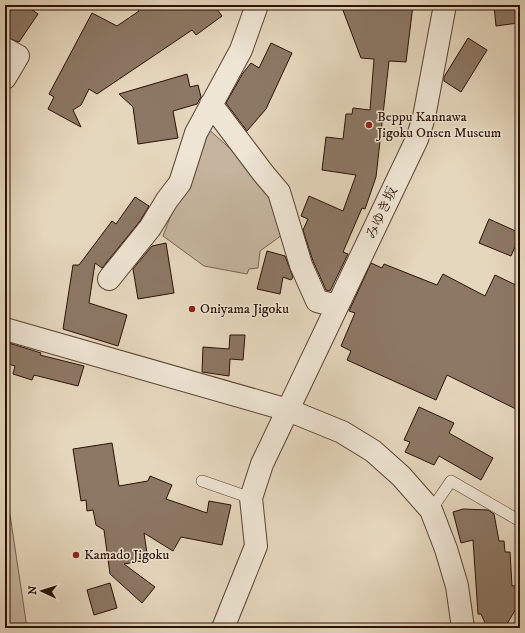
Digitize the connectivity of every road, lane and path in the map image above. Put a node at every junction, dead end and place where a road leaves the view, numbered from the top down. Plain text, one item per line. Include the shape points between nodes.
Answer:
1 (257, 5) edge
2 (445, 5) edge
3 (5, 49) edge
4 (5, 78) edge
5 (211, 104) junction
6 (109, 279) dead end
7 (337, 306) junction
8 (5, 328) edge
9 (288, 410) junction
10 (202, 481) dead end
11 (252, 498) junction
12 (431, 510) junction
13 (520, 521) edge
14 (224, 628) edge
15 (463, 628) edge

1 - 5 street via 241,50
2 - 7 street, みゆき坂 via 424,117 417,139
3 - 4 street via 18,56
5 - 6 street via 196,132 180,183 150,228
5 - 7 street via 279,192 301,264 317,302
7 - 9 street, みゆき坂
8 - 9 street
9 - 11 street, みゆき坂 via 262,464
9 - 12 street via 342,432 373,451 401,476
10 - 11 lane
11 - 14 street via 256,546
12 - 13 lane via 450,481
12 - 15 street via 457,586

